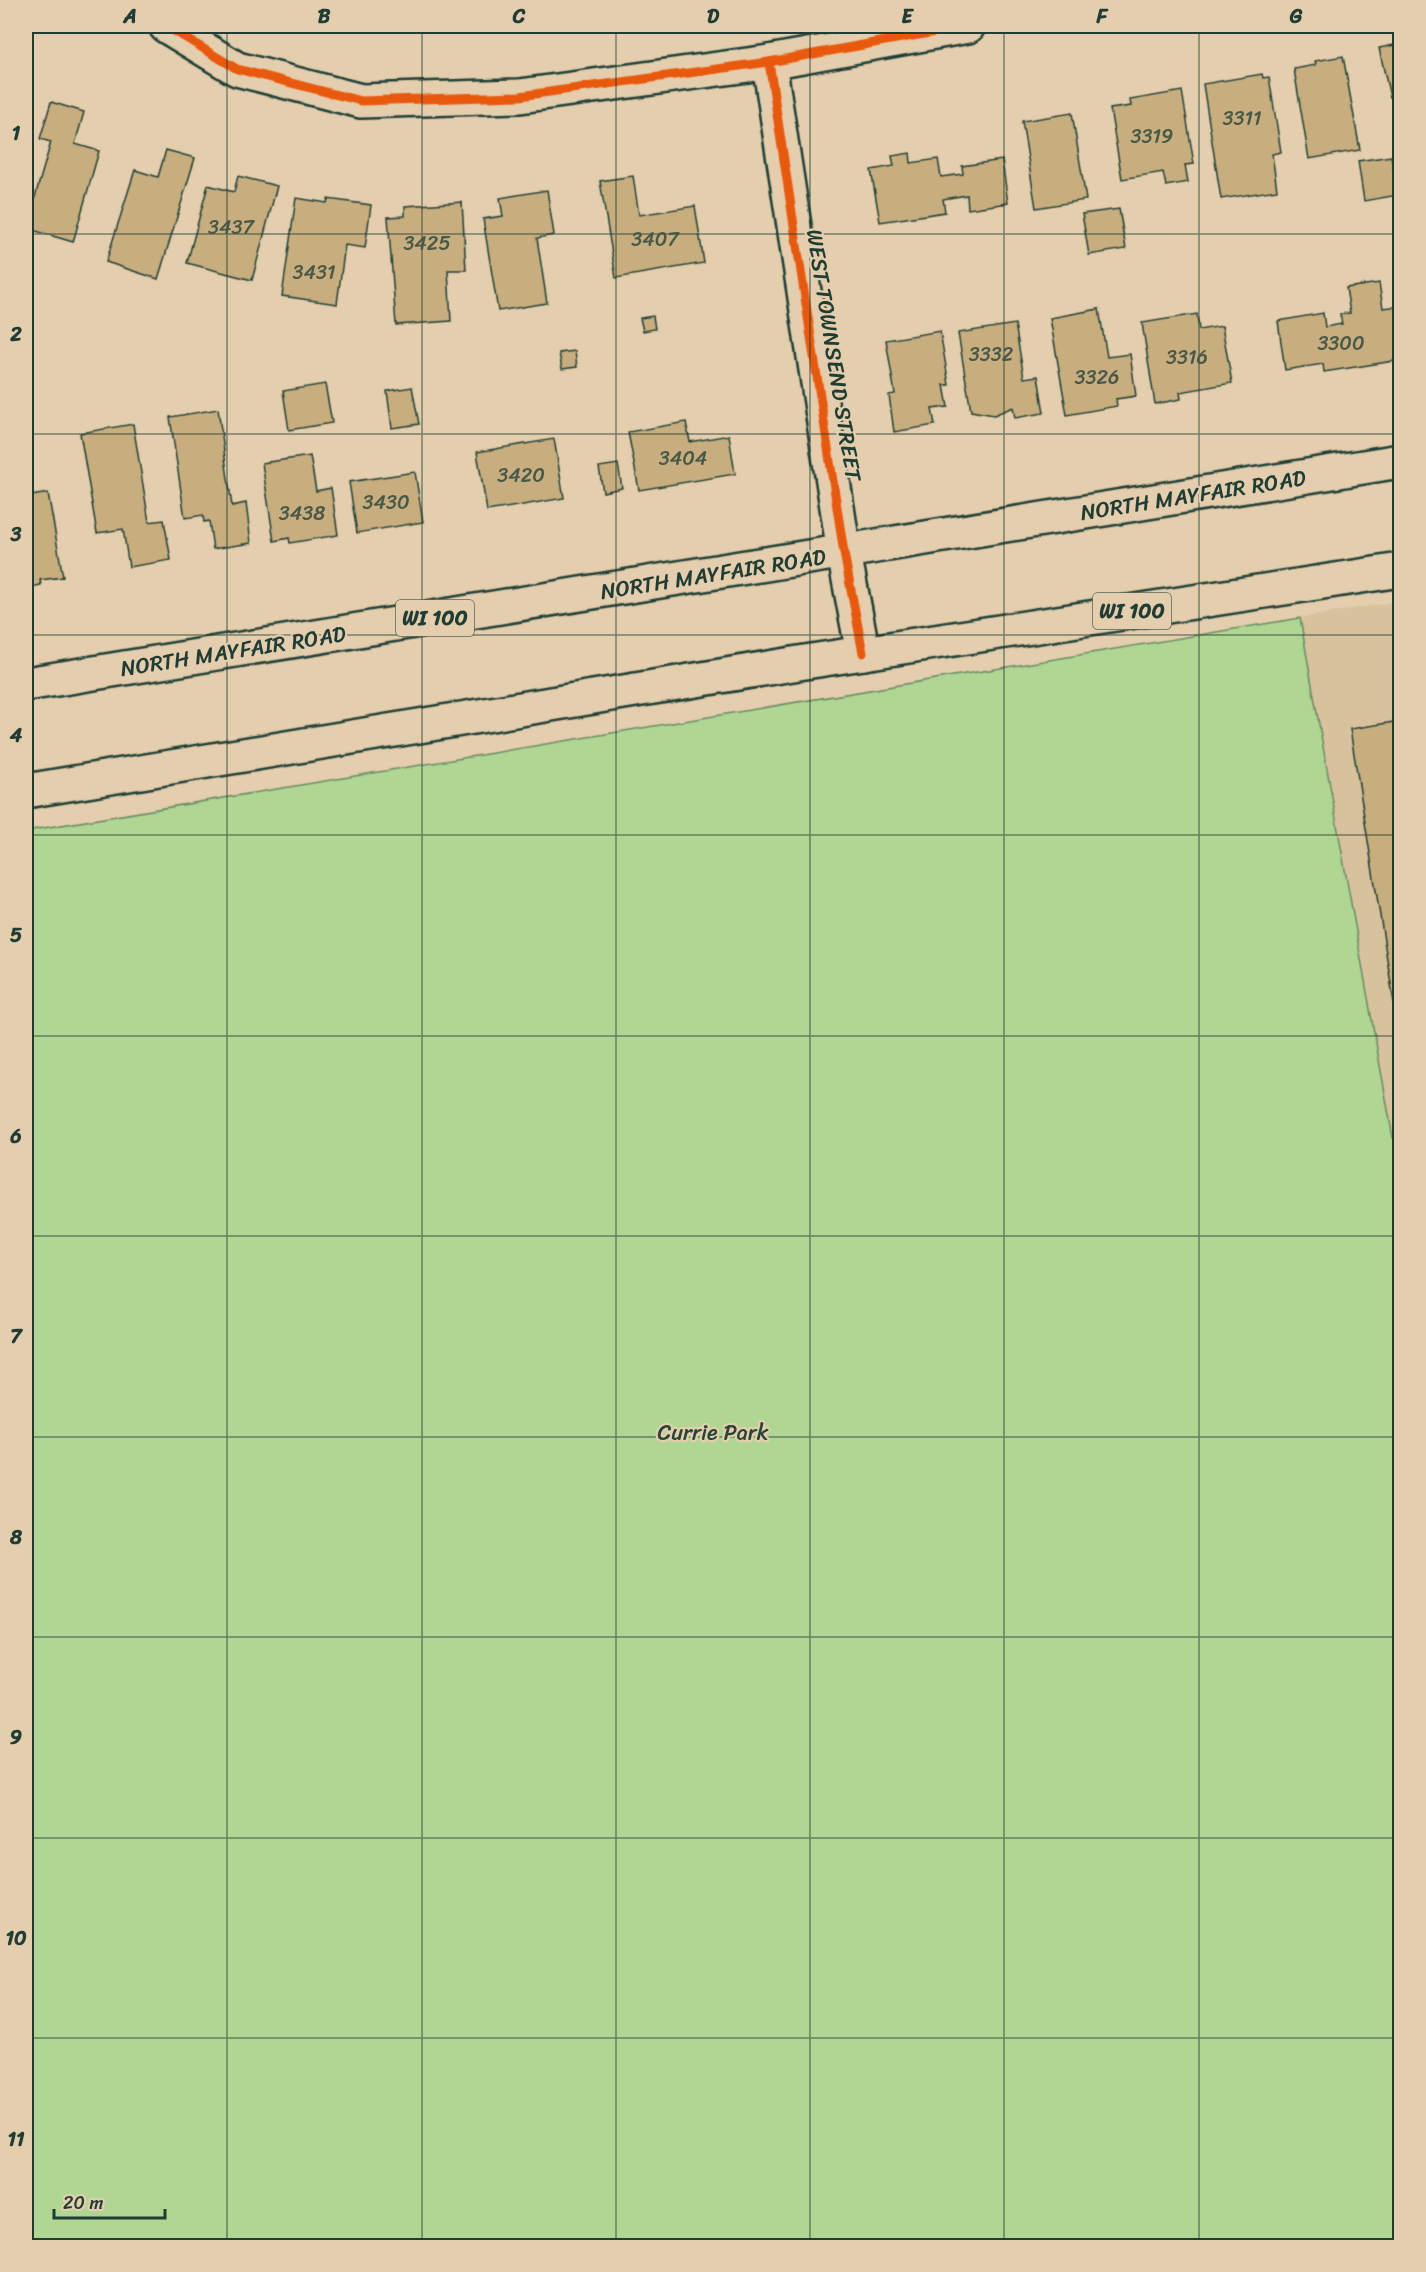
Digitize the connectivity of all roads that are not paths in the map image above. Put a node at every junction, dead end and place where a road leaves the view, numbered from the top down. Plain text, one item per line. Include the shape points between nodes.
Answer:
1 (166, 26) edge
2 (968, 26) edge
3 (769, 62) junction
4 (1401, 461) edge
5 (844, 553) junction
6 (1401, 570) edge
7 (863, 653) junction
8 (26, 684) edge
9 (26, 791) edge

1 - 3 main road via 237,69 361,100 520,96
2 - 3 main road
3 - 5 main road, WEST TOWNSEND STREET
4 - 5 main road, NORTH MAYFAIR ROAD / WI 100
5 - 7 main road, WEST TOWNSEND STREET
5 - 8 main road, NORTH MAYFAIR ROAD / WI 100
6 - 7 main road, WI 100
7 - 9 main road, WI 100

